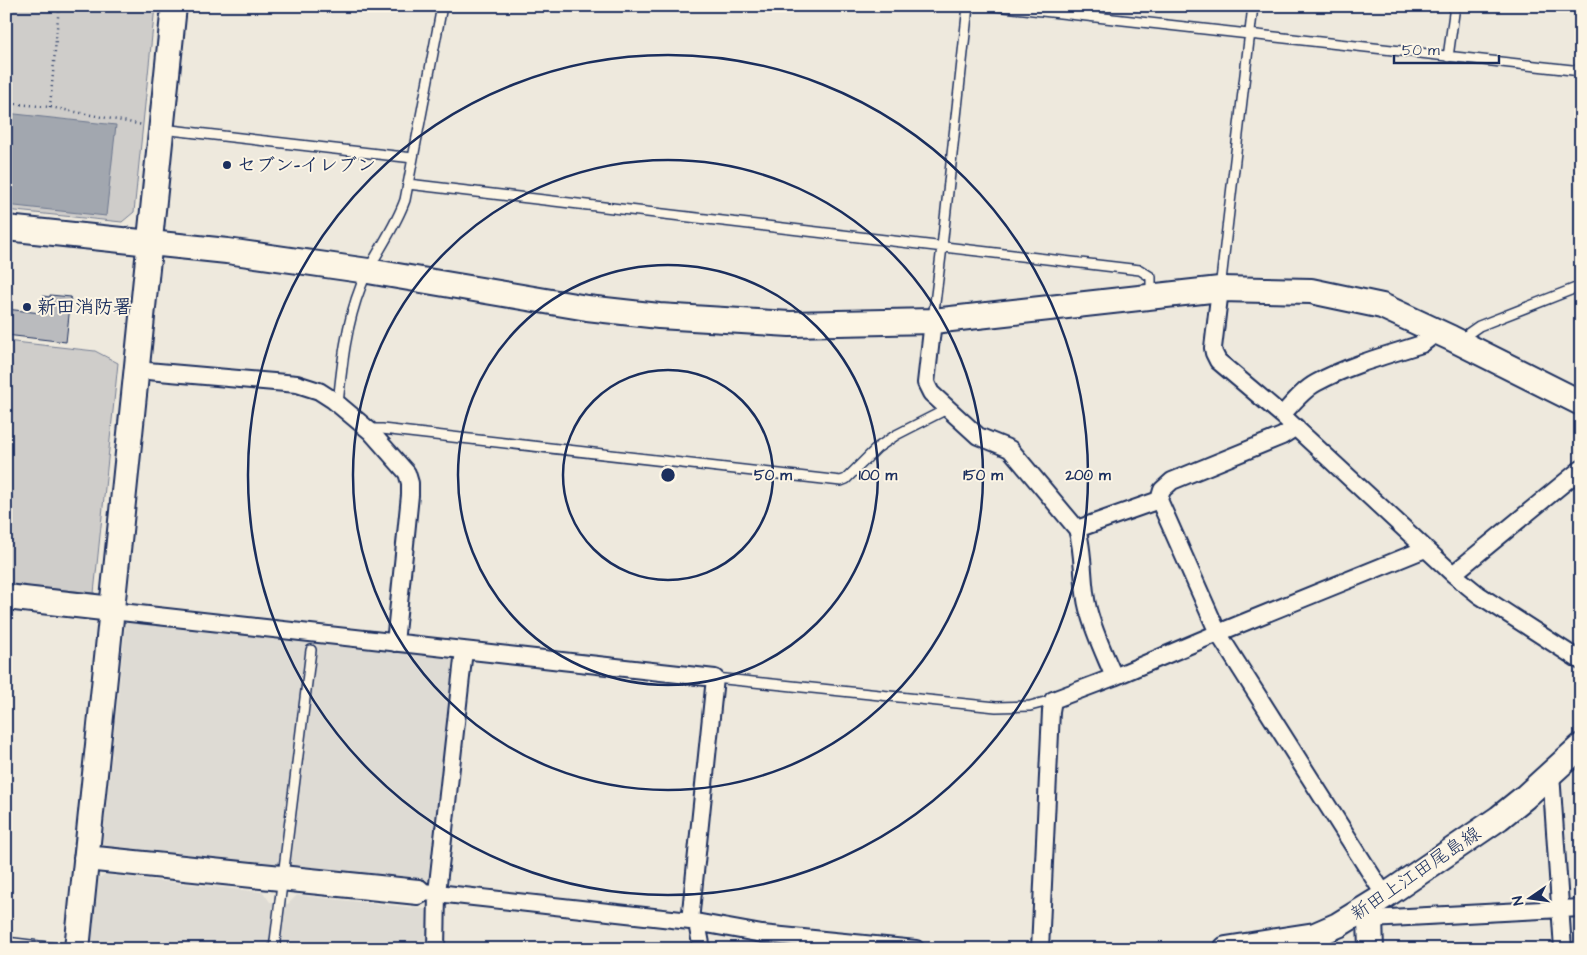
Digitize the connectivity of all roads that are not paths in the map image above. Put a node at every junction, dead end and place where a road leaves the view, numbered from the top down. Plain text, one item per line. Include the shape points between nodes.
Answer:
1 (174, 6) edge
2 (442, 6) edge
3 (968, 6) edge
4 (996, 6) edge
5 (1253, 6) edge
6 (1455, 6) edge
7 (1250, 36) junction
8 (1448, 57) junction
9 (1581, 71) edge
10 (162, 129) junction
11 (413, 158) junction
12 (408, 184) junction
13 (6, 228) edge
14 (150, 244) junction
15 (942, 247) junction
16 (368, 271) junction
17 (1581, 286) edge
18 (1220, 289) junction
19 (1151, 296) junction
20 (932, 321) junction
21 (1435, 330) junction
22 (1462, 343) junction
23 (136, 370) junction
24 (1581, 403) edge
25 (338, 404) junction
26 (947, 409) junction
27 (1282, 415) junction
28 (1296, 428) junction
29 (370, 431) junction
30 (1581, 469) edge
31 (1159, 500) junction
32 (1077, 529) junction
33 (1425, 549) junction
34 (1453, 574) junction
35 (6, 598) edge
36 (112, 610) junction
37 (1218, 633) junction
38 (395, 643) junction
39 (311, 650) dead end
40 (464, 650) junction
41 (1581, 661) edge
42 (1114, 677) junction
43 (715, 678) junction
44 (1052, 703) junction
45 (1581, 746) edge
46 (1551, 773) junction
47 (86, 858) junction
48 (282, 879) junction
49 (428, 892) junction
50 (1374, 908) junction
51 (1581, 908) edge
52 (1560, 909) junction
53 (694, 922) junction
54 (6, 942) edge
55 (64, 949) edge
56 (77, 949) edge
57 (274, 949) edge
58 (436, 949) edge
59 (702, 949) edge
60 (916, 949) edge
61 (1040, 949) edge
62 (1226, 949) edge
63 (1371, 949) edge
64 (1562, 949) edge

1 - 10 street
2 - 11 lane
3 - 15 lane
4 - 7 lane
5 - 7 lane
6 - 8 lane
7 - 8 lane
7 - 18 lane
8 - 9 lane
10 - 11 lane
10 - 14 street
11 - 12 lane
12 - 15 lane
12 - 16 lane via 401,211
13 - 14 street
14 - 16 street via 227,251
14 - 23 street
15 - 19 lane via 1140,270 1151,277
15 - 20 lane
16 - 20 street via 659,316 790,324
16 - 25 lane via 350,320
17 - 22 lane via 1479,326
18 - 19 street
18 - 21 street via 1311,290 1382,306
18 - 27 street via 1214,353 1218,361
19 - 20 street
20 - 26 street via 926,383
21 - 22 street
21 - 27 street via 1422,344 1354,366 1315,384
22 - 24 street
23 - 25 street via 297,384 319,391
23 - 36 street
25 - 29 street
26 - 29 lane via 896,435 846,480 840,481 382,429
26 - 32 street via 978,436 1010,449
27 - 28 street
28 - 31 street via 1172,481 1162,490
28 - 33 street
29 - 38 street via 406,473 410,483
30 - 34 street
31 - 32 street
31 - 37 street
32 - 42 street via 1088,608
33 - 34 street
33 - 37 street
34 - 41 street via 1479,595
35 - 36 street
36 - 38 street
36 - 47 street
37 - 42 street
37 - 50 street
38 - 40 street
39 - 48 lane
40 - 43 street
40 - 49 street
42 - 44 street
43 - 44 lane via 996,707
43 - 53 street
44 - 61 street
45 - 46 street, 新田上江田尾島線
46 - 50 street, 新田上江田尾島線 via 1499,818
46 - 52 street
47 - 48 street
47 - 56 street
48 - 49 street
48 - 57 lane
49 - 53 street
49 - 58 street
50 - 52 street
50 - 62 street, 新田上江田尾島線 via 1315,935
50 - 63 street
51 - 52 street
52 - 64 street
53 - 59 street
53 - 60 street via 762,934
54 - 55 lane

